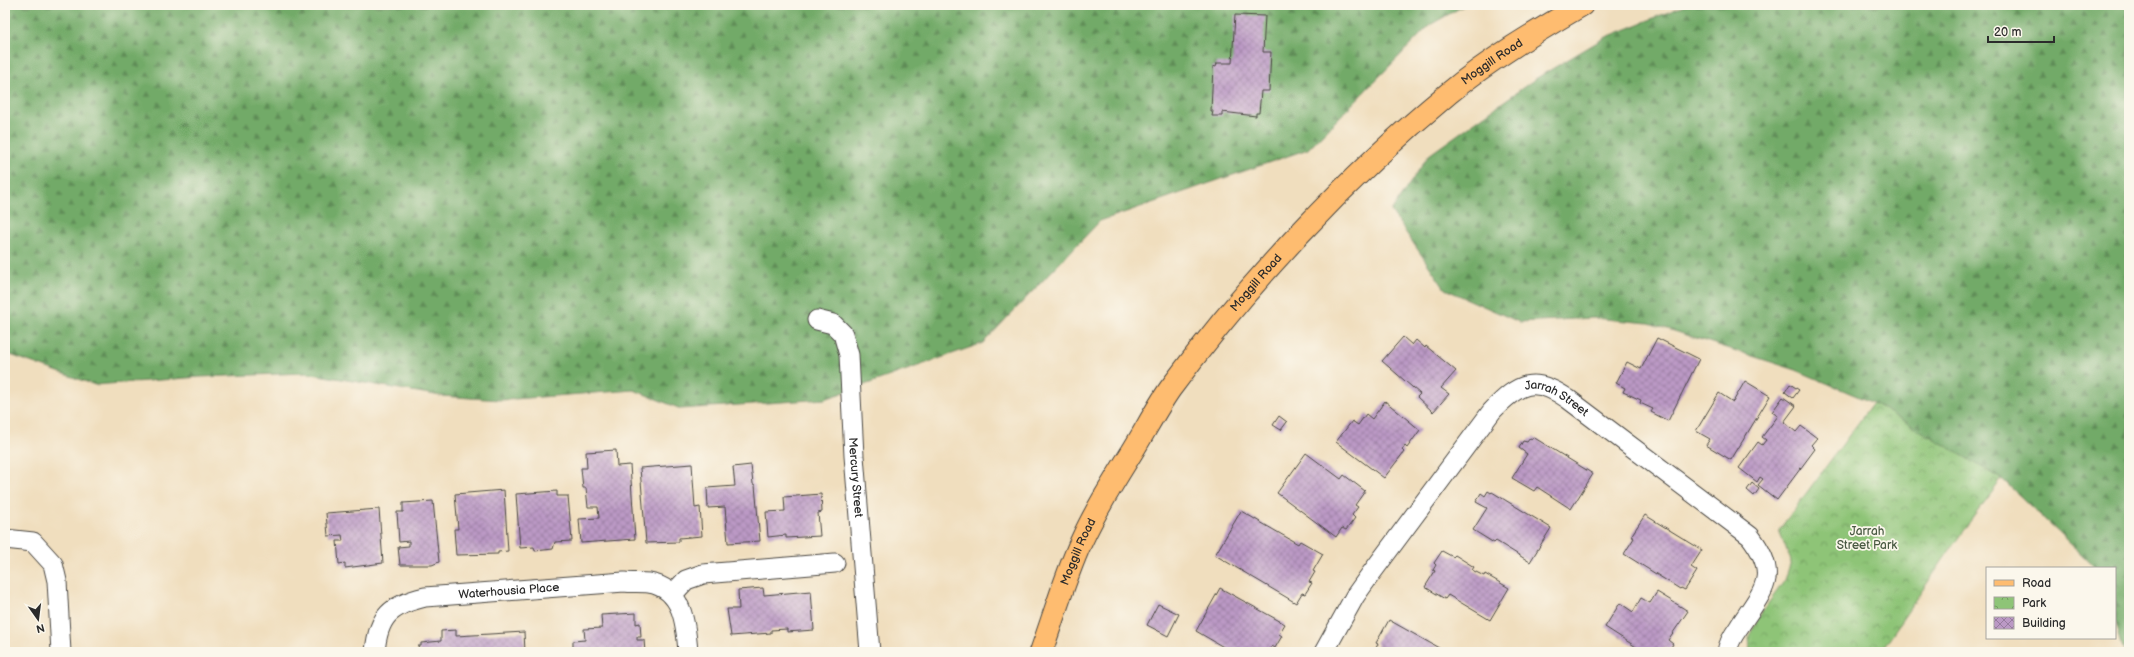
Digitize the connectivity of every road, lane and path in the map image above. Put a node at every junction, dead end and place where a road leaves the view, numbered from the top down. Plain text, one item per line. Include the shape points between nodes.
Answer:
1 (1582, 5) edge
2 (817, 320) dead end
3 (5, 539) edge
4 (835, 563) dead end
5 (672, 595) junction
6 (61, 652) edge
7 (375, 652) edge
8 (688, 652) edge
9 (870, 652) edge
10 (1041, 652) edge
11 (1324, 652) edge
12 (1727, 652) edge

1 - 10 main road, Moggill Road via 1518,42 1449,93 1384,151 1325,209 1271,265 1221,324 1169,390 1114,480 1081,543
2 - 9 street, Mercury Street via 833,324 843,334 849,355 854,456
3 - 6 street via 33,542 53,564 57,581
4 - 5 street via 703,574 686,580
5 - 7 street, Waterhousia Place via 650,583 624,582 425,597 405,602 391,611 379,625
5 - 8 street via 684,618
11 - 12 street, Jarrah Street via 1355,596 1492,411 1507,396 1536,384 1552,388 1568,399 1750,536 1761,550 1767,566 1766,582 1734,634

